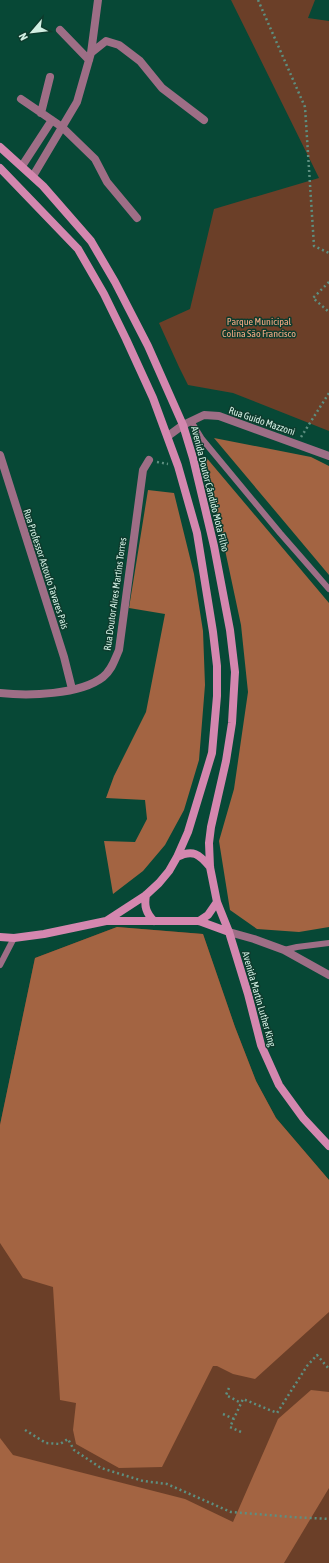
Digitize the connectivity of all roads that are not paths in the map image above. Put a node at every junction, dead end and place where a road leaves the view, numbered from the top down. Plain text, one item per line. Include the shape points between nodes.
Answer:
1 (98, 0) edge
2 (60, 30) dead end
3 (90, 56) junction
4 (50, 77) dead end
5 (20, 99) dead end
6 (41, 113) junction
7 (52, 120) junction
8 (204, 120) dead end
9 (62, 127) junction
10 (0, 147) edge
11 (22, 166) junction
12 (0, 168) edge
13 (33, 176) junction
14 (137, 218) dead end
15 (91, 240) junction
16 (78, 249) junction
17 (187, 423) junction
18 (168, 436) junction
19 (0, 456) edge
20 (329, 456) edge
21 (149, 460) road end
22 (329, 589) edge
23 (72, 689) junction
24 (0, 693) edge
25 (177, 857) junction
26 (210, 867) junction
27 (146, 895) junction
28 (217, 902) junction
29 (106, 921) junction
30 (154, 921) junction
31 (199, 921) junction
32 (229, 932) junction
33 (0, 937) edge
34 (14, 938) junction
35 (329, 943) edge
36 (284, 950) junction
37 (0, 966) edge
38 (329, 975) edge
39 (329, 1146) edge

1 - 3 street
2 - 3 street
3 - 8 street via 106,41 119,45 140,61 162,88
3 - 9 street via 77,102
4 - 6 street
5 - 6 street
6 - 7 street
7 - 9 street
7 - 11 street
9 - 13 street
9 - 14 street via 95,159 107,182
10 - 11 main road, Avenida Doutor Cândido Mota Filho
11 - 13 main road, Avenida Doutor Cândido Mota Filho
12 - 16 main road
13 - 15 main road, Avenida Doutor Cândido Mota Filho
15 - 16 main road
15 - 17 main road, Avenida Doutor Cândido Mota Filho
16 - 18 main road via 126,339
17 - 18 street, Rua Guido Mazzoni
17 - 20 street, Rua Guido Mazzoni via 204,415 219,416
17 - 22 lane
17 - 26 main road, Avenida Doutor Cândido Mota Filho via 214,546 235,672 232,723 211,827
18 - 25 main road via 197,533 217,666 212,753 192,821
19 - 23 street, Rua Professor Astoufo Tavares Pais
21 - 23 street, Rua Doutor Aires Martins Torres via 143,470 118,650 113,665 104,676 94,682
23 - 24 street, Rua Doutor Aires Martins Torres via 19,695
25 - 26 main road via 193,853 202,857
25 - 27 main road via 169,871
26 - 28 main road, Avenida Martin Luther King
27 - 29 main road
27 - 30 main road via 146,909
28 - 31 main road via 208,915
28 - 32 main road, Avenida Martin Luther King
29 - 30 main road
29 - 34 main road
30 - 31 main road
31 - 32 main road
32 - 36 street
32 - 39 main road, Avenida Martin Luther King via 261,1045 276,1079 303,1118
33 - 34 main road
34 - 37 lane
35 - 36 lane
36 - 38 street

